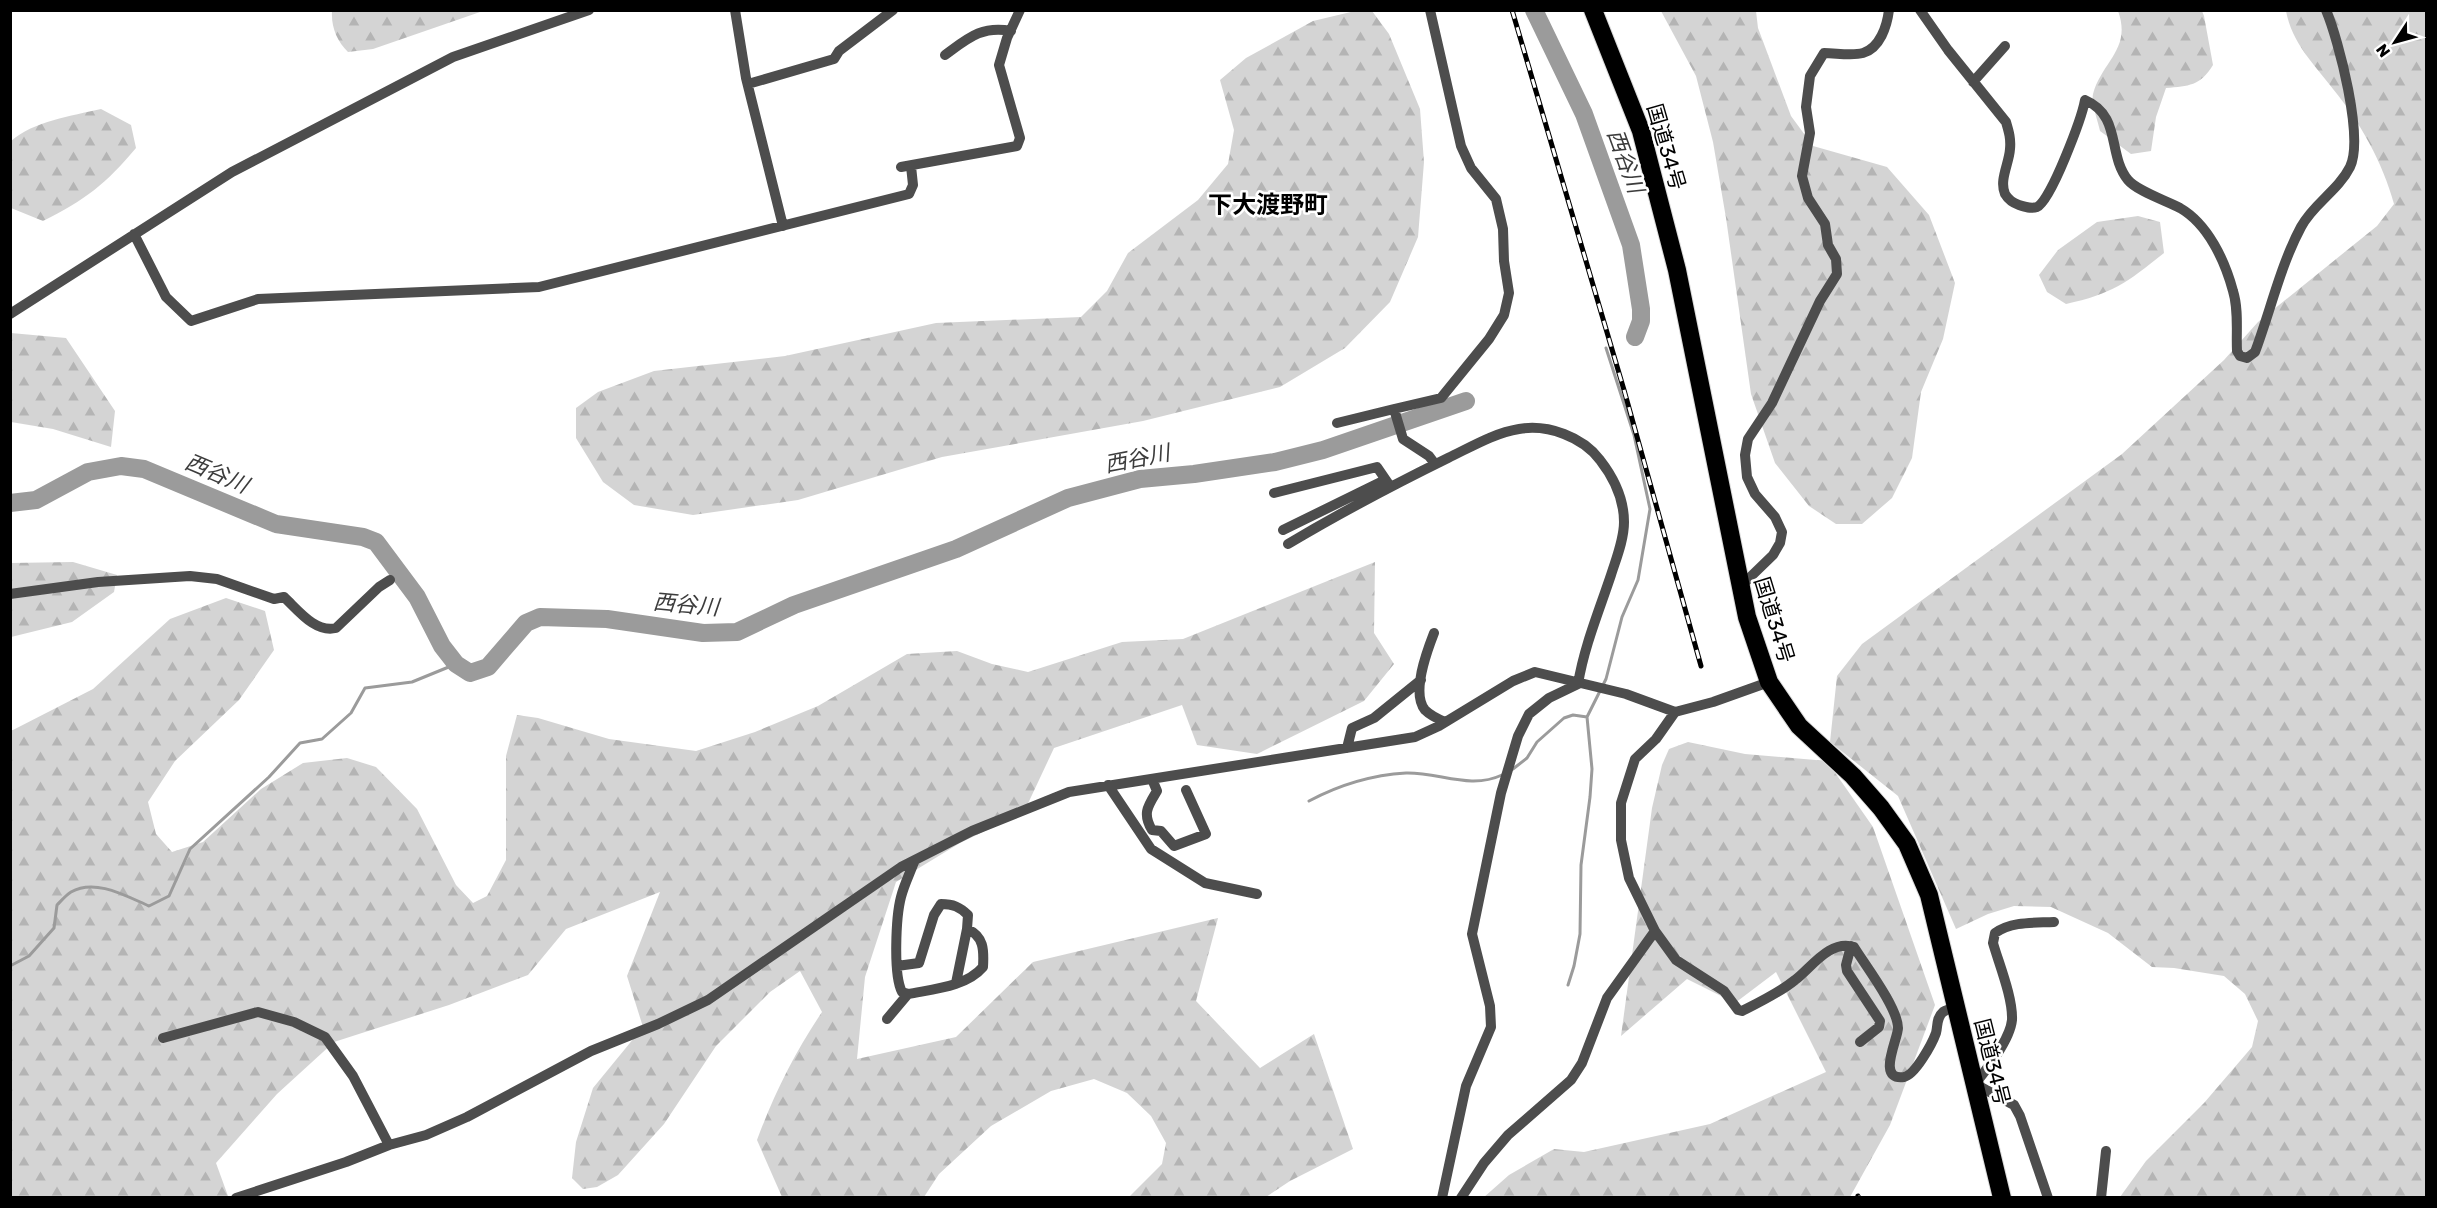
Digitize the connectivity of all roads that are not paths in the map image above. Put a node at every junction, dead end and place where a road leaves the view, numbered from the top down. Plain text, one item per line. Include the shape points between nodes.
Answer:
1 (589, 10) edge
2 (735, 10) edge
3 (893, 10) edge
4 (1020, 10) edge
5 (1430, 10) edge
6 (1593, 10) edge
7 (1889, 10) edge
8 (1920, 10) edge
9 (2326, 10) edge
10 (1011, 31) junction
11 (2005, 46) dead end
12 (945, 55) dead end
13 (1973, 82) junction
14 (747, 84) junction
15 (783, 226) junction
16 (134, 234) junction
17 (10, 314) edge
18 (1395, 411) junction
19 (1336, 423) dead end
20 (1435, 464) junction
21 (1388, 483) junction
22 (1274, 493) dead end
23 (1283, 530) dead end
24 (1288, 544) dead end
25 (390, 580) dead end
26 (1740, 587) junction
27 (10, 594) edge
28 (1434, 633) dead end
29 (1421, 680) junction
30 (1769, 681) junction
31 (1578, 684) junction
32 (1675, 711) junction
33 (1445, 722) junction
34 (1347, 748) junction
35 (1152, 779) junction
36 (1108, 785) junction
37 (1186, 790) dead end
38 (914, 862) junction
39 (1257, 894) dead end
40 (2054, 922) dead end
41 (967, 929) junction
42 (1655, 931) junction
43 (1851, 946) junction
44 (897, 966) junction
45 (964, 982) junction
46 (908, 994) junction
47 (1956, 1007) junction
48 (886, 1019) dead end
49 (163, 1038) dead end
50 (1860, 1042) dead end
51 (1974, 1084) junction
52 (388, 1144) junction
53 (2106, 1151) dead end
54 (236, 1197) edge
55 (1442, 1197) edge
56 (1461, 1197) edge
57 (2002, 1197) edge
58 (2048, 1197) edge
59 (2101, 1197) edge

1 - 16 street via 453,57 232,172
2 - 14 street
3 - 14 street via 834,59
4 - 10 street
5 - 18 street via 1461,146 1471,168 1496,199 1509,293 1504,315 1489,339 1441,398
6 - 26 highway, 国道34号 via 1641,131 1677,270
7 - 26 street via 1882,35 1872,48 1863,53 1824,53 1810,76 1806,107 1810,133 1802,176 1808,198 1825,224 1837,274 1772,403 1748,439 1747,477 1782,532 1773,555
8 - 13 street
9 - 13 street via 2347,87 2354,156 2340,183 2302,224 2255,352 2247,358 2237,351 2233,291 2212,241 2196,219 2130,183 2118,164 2109,121 2097,105 2085,100 2047,198 2038,207 2028,208 2006,196 2002,185 2010,151 2006,122
10 - 12 street via 982,31
10 - 15 street via 999,65 1020,138 1017,146 906,167 913,185 909,194
11 - 13 street
14 - 15 street
15 - 16 street via 539,287 258,299 191,321 166,297
16 - 17 street
18 - 19 street
18 - 20 street via 1403,439
20 - 21 street
20 - 31 street via 1488,438 1520,428 1549,429 1574,437 1594,452 1610,473 1621,497 1624,523 1618,555 1581,664
21 - 22 street via 1377,467
21 - 23 street
21 - 24 street
25 - 27 street via 336,628 328,630 319,628 284,597 274,599 217,579 190,576 98,582
26 - 30 highway, 国道34号
28 - 29 street
29 - 33 street via 1420,700 1424,709
29 - 34 street via 1374,718 1352,728
30 - 32 street
30 - 47 highway, 国道34号 via 1798,726 1860,784 1906,844 1929,895
31 - 32 street via 1626,694
31 - 33 street via 1535,672
31 - 55 street via 1549,698 1529,714 1518,736 1501,793 1472,934 1490,1006 1491,1027 1466,1086
32 - 42 street via 1635,759 1621,803 1621,840 1629,878
33 - 34 street via 1415,737
34 - 35 street
35 - 36 street
35 - 37 street via 1157,791 1146,820 1152,830 1161,831 1174,846 1206,834
36 - 38 street via 1069,792 972,831
36 - 39 street via 1151,849 1205,883
38 - 44 street via 900,898
38 - 52 street via 872,886 708,1000 591,1052 447,1126
40 - 51 street via 2016,924 1995,933 1993,942 2012,1022 1994,1061
41 - 44 street via 968,915 962,909 941,904 919,963
41 - 45 street
41 - 45 street via 982,942 983,967
42 - 43 street via 1676,960 1724,991 1742,1011 1796,980 1820,956
42 - 56 street via 1606,998 1582,1063 1571,1080 1508,1136
43 - 47 street via 1893,1010 1897,1041 1889,1067 1898,1077 1912,1073 1936,1033 1937,1020 1943,1012
43 - 50 street via 1847,971 1880,1021 1879,1027
44 - 46 street via 897,984
45 - 46 street
46 - 48 street
47 - 51 highway, 国道34号
49 - 52 street via 258,1012 294,1022 325,1038 353,1076
51 - 57 highway, 国道34号
51 - 58 street via 2014,1105
52 - 54 street via 346,1162
53 - 59 street

